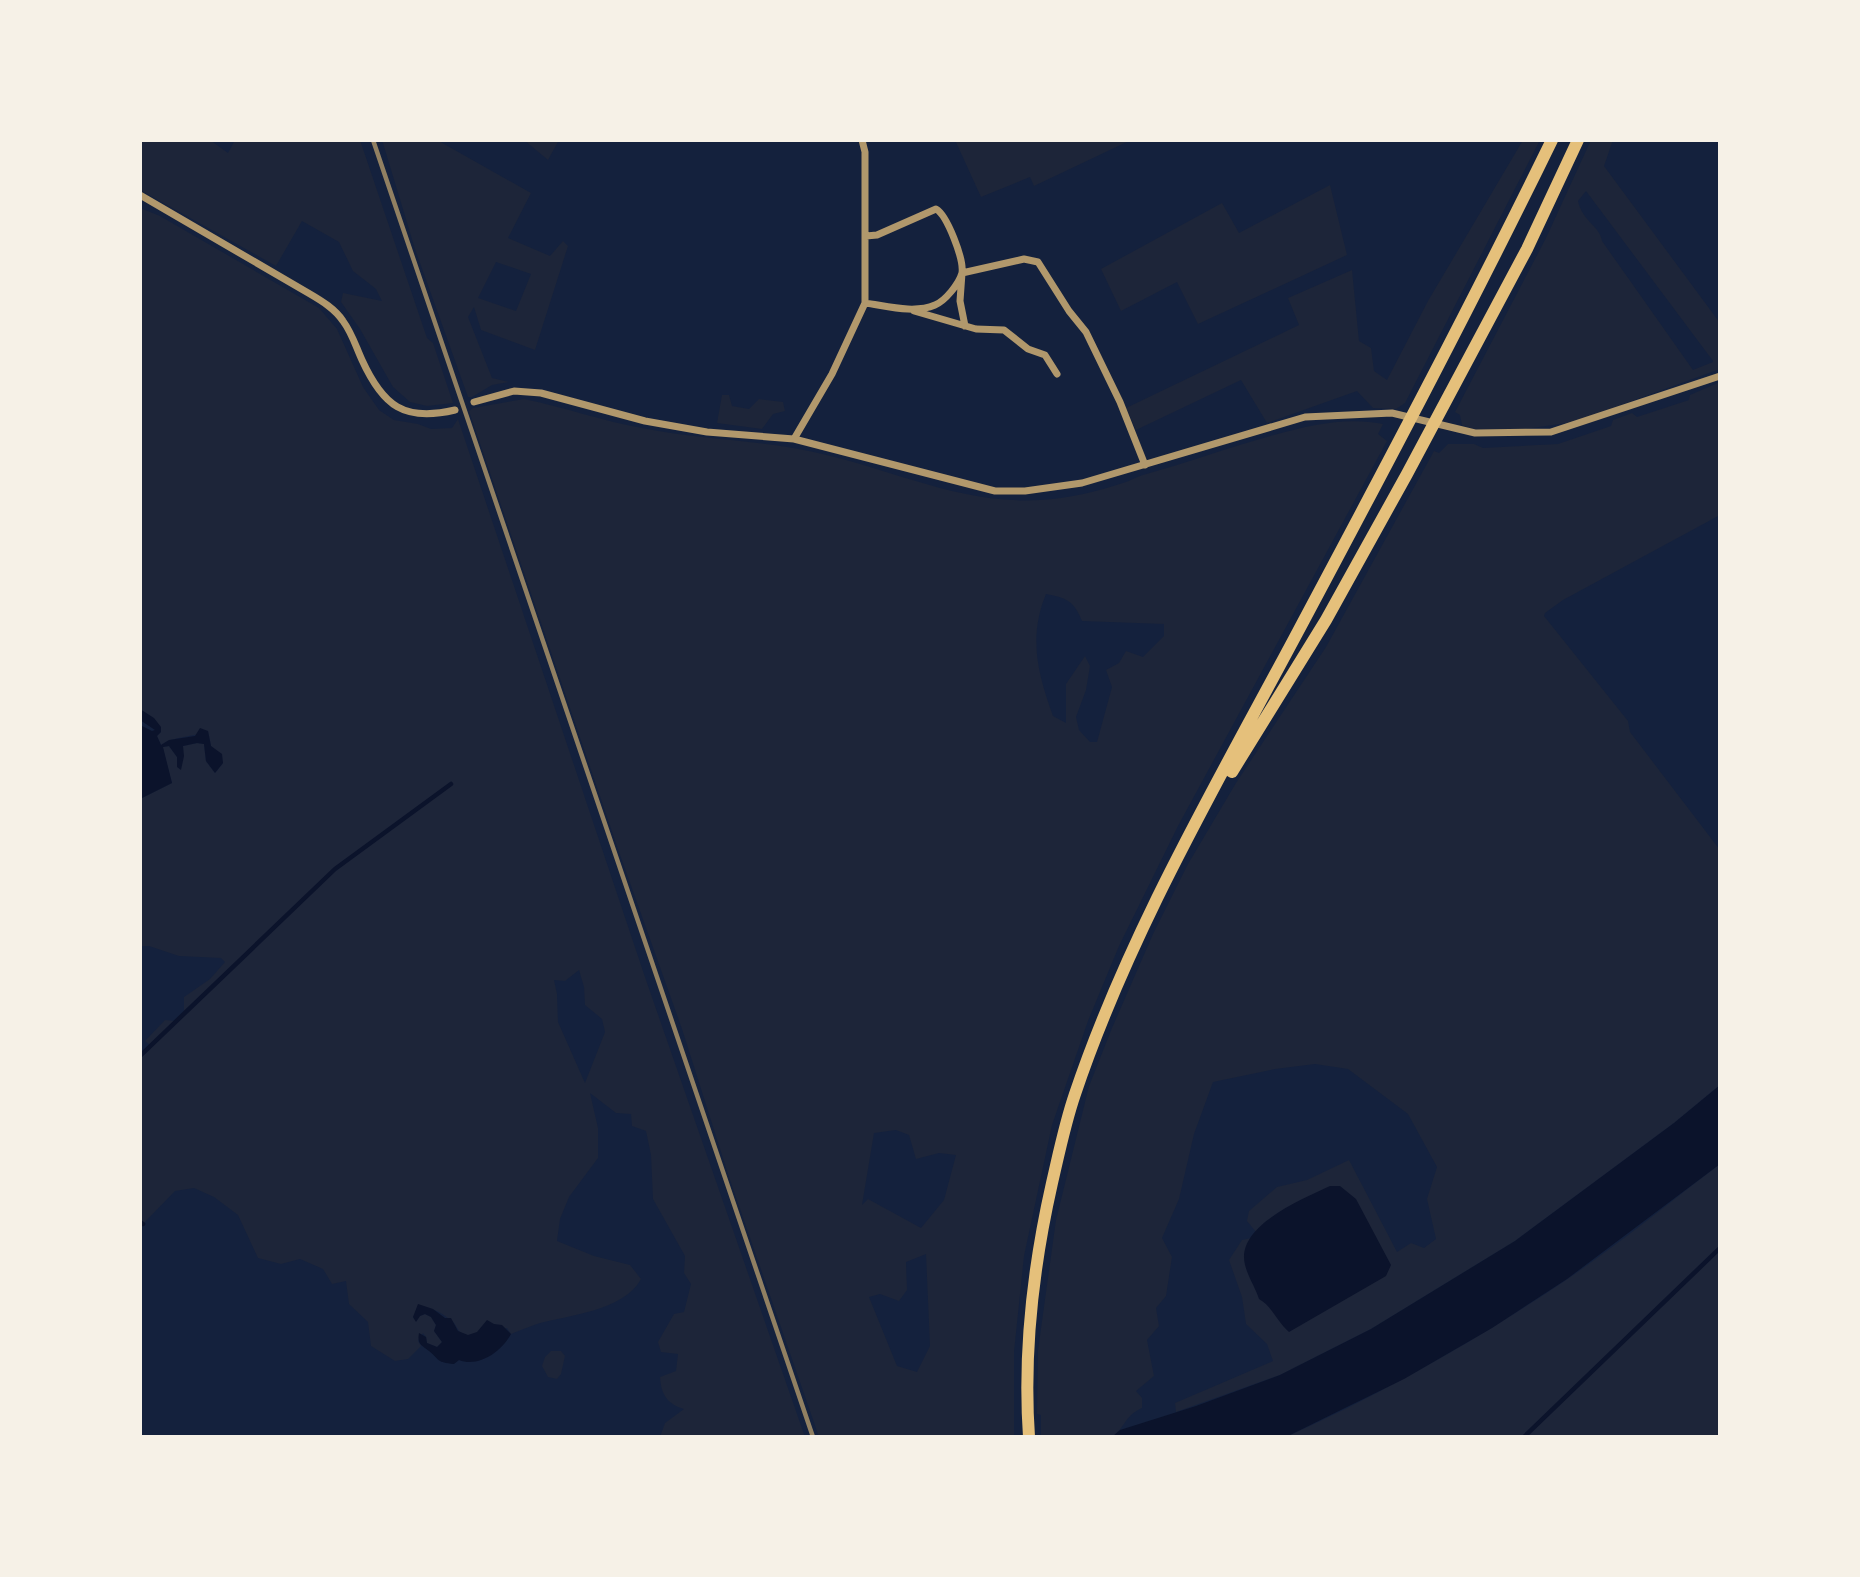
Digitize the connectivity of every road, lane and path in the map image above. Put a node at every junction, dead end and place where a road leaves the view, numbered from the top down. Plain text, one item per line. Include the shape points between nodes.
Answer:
1 (862, 140) edge
2 (1552, 140) edge
3 (1578, 140) edge
4 (140, 195) edge
5 (866, 236) junction
6 (962, 273) junction
7 (865, 303) junction
8 (907, 309) junction
9 (965, 326) junction
10 (1056, 374) dead end
11 (1720, 376) edge
12 (474, 402) dead end
13 (455, 410) dead end
14 (794, 439) junction
15 (1145, 465) junction
16 (1171, 870) junction
17 (1028, 1437) edge

1 - 5 street
2 - 16 highway via 1399,444
3 - 16 highway via 1527,249 1326,620
4 - 13 street via 336,312 375,385 393,405 424,415
5 - 6 street via 936,209 944,215 954,239
5 - 7 street
6 - 8 street via 943,302
6 - 9 street via 960,301
6 - 15 street via 1024,259 1038,262 1086,332
7 - 8 street
7 - 14 street via 832,374
8 - 9 street
9 - 10 street via 1004,330 1028,349 1045,355
11 - 15 street via 1551,432 1475,433 1392,413 1305,416
12 - 14 street via 528,391 650,422
14 - 15 street via 995,491 1082,482
16 - 17 highway via 1111,1000 1071,1108 1034,1275 1028,1338

